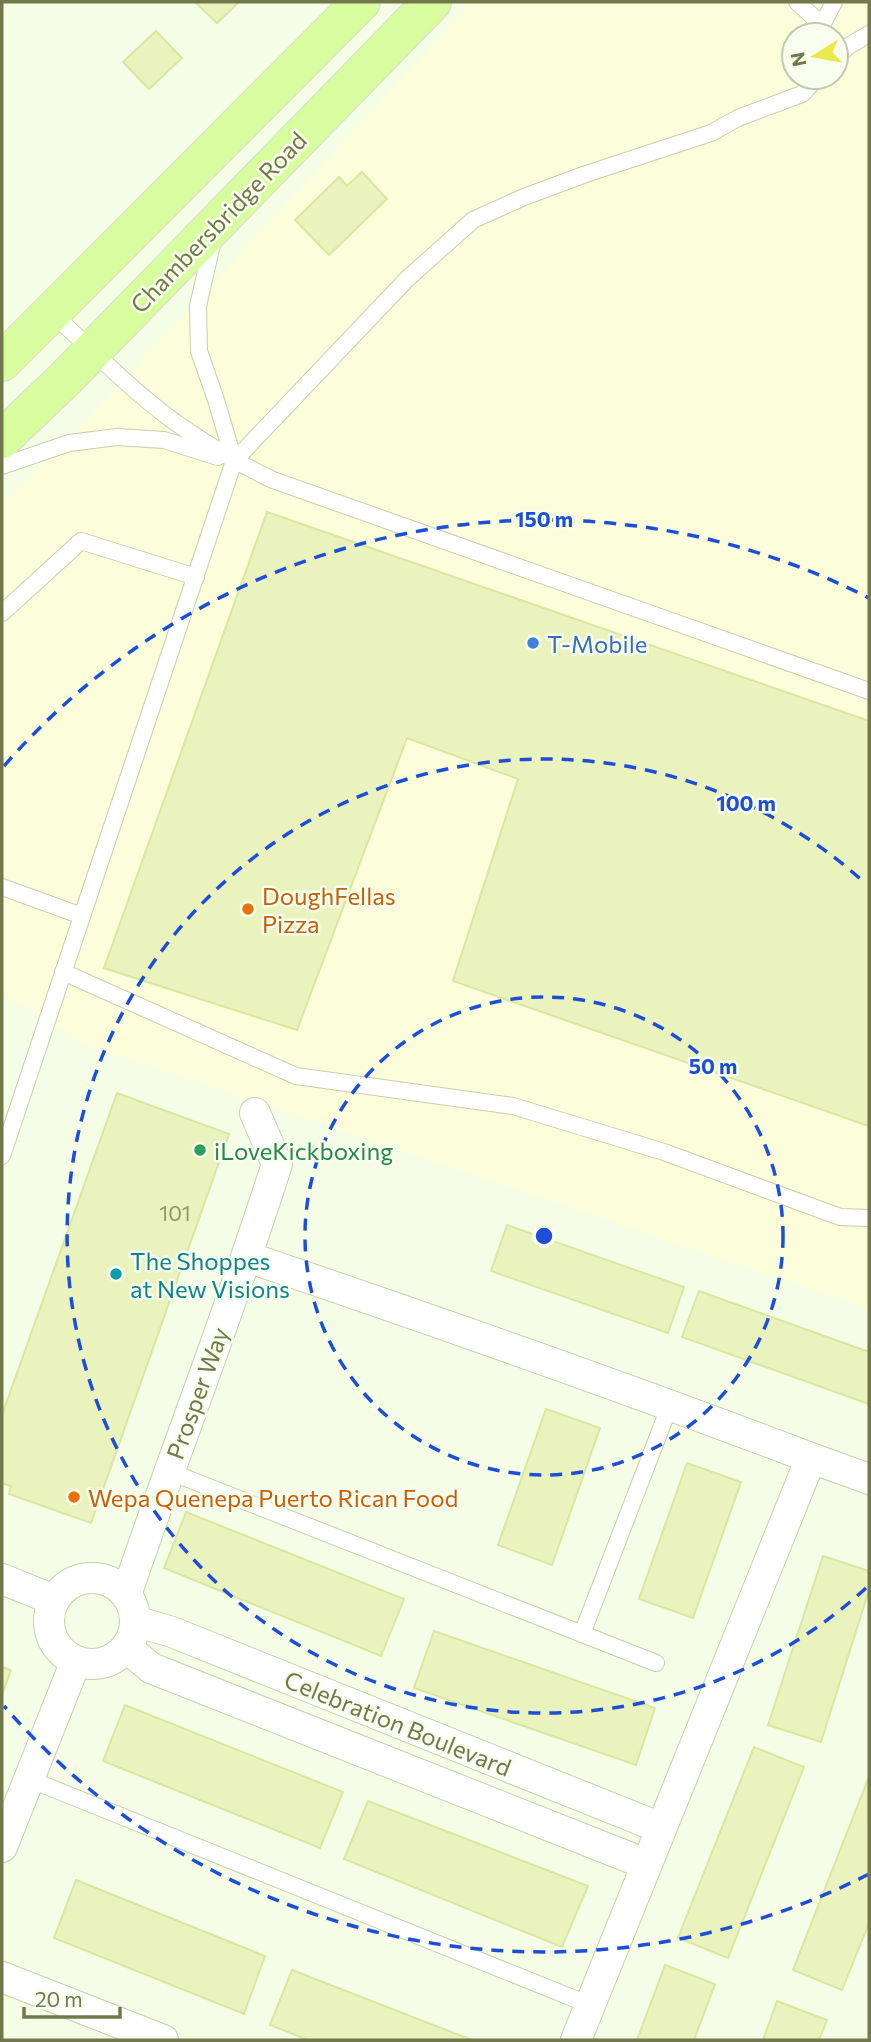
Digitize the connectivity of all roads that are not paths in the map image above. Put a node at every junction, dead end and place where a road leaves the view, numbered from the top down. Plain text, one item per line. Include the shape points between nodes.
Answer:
1 (361, 2) edge
2 (432, 2) edge
3 (797, 2) edge
4 (834, 2) edge
5 (816, 21) edge
6 (834, 21) edge
7 (869, 34) edge
8 (850, 37) edge
9 (805, 91) edge
10 (217, 223) junction
11 (51, 313) junction
12 (93, 351) junction
13 (2, 362) edge
14 (2, 439) edge
15 (234, 461) junction
16 (2, 466) edge
17 (196, 577) junction
18 (2, 613) edge
19 (869, 691) edge
20 (2, 887) edge
21 (82, 916) junction
22 (63, 972) junction
23 (254, 1113) dead end
24 (2, 1156) edge
25 (869, 1218) edge
26 (247, 1257) junction
27 (670, 1405) junction
28 (811, 1458) junction
29 (169, 1471) junction
30 (869, 1479) edge
31 (2, 1579) edge
32 (54, 1600) junction
33 (129, 1621) junction
34 (582, 1634) junction
35 (76, 1661) junction
36 (656, 1663) dead end
37 (29, 1779) junction
38 (661, 1828) junction
39 (2, 1847) edge
40 (646, 1864) junction
41 (2, 1976) edge
42 (590, 2005) junction
43 (163, 2040) edge
44 (576, 2040) edge

1 - 11 main road
2 - 10 main road, Chambersbridge Road
3 - 5 lane
4 - 6 lane
7 - 8 lane
9 - 15 lane via 711,133 586,174 472,220 407,279
10 - 12 main road, Chambersbridge Road
10 - 15 lane via 198,306 199,351
11 - 12 lane
11 - 13 main road
12 - 14 main road, Chambersbridge Road
12 - 15 lane via 171,419
15 - 16 lane via 164,440 117,438 69,443
15 - 17 lane
15 - 19 lane via 273,480
17 - 18 lane via 81,541
17 - 21 lane
20 - 21 lane
21 - 22 lane
22 - 24 lane
22 - 25 lane via 296,1076 513,1106 664,1152 840,1217
23 - 26 street, Prosper Way via 277,1164
26 - 27 street
26 - 29 street, Prosper Way
27 - 28 street
27 - 34 lane
28 - 30 street
28 - 38 street
29 - 33 street, Prosper Way
29 - 34 lane
31 - 32 street
32 - 33 street via 76,1581 104,1579 117,1586
32 - 35 street via 49,1614 54,1642
33 - 35 street via 117,1656 90,1664
33 - 38 street, Celebration Boulevard via 185,1637
33 - 40 street, Celebration Boulevard via 151,1668
34 - 36 lane
35 - 37 street
37 - 39 street
37 - 42 lane
38 - 40 street
40 - 42 street
41 - 43 street
42 - 44 street

